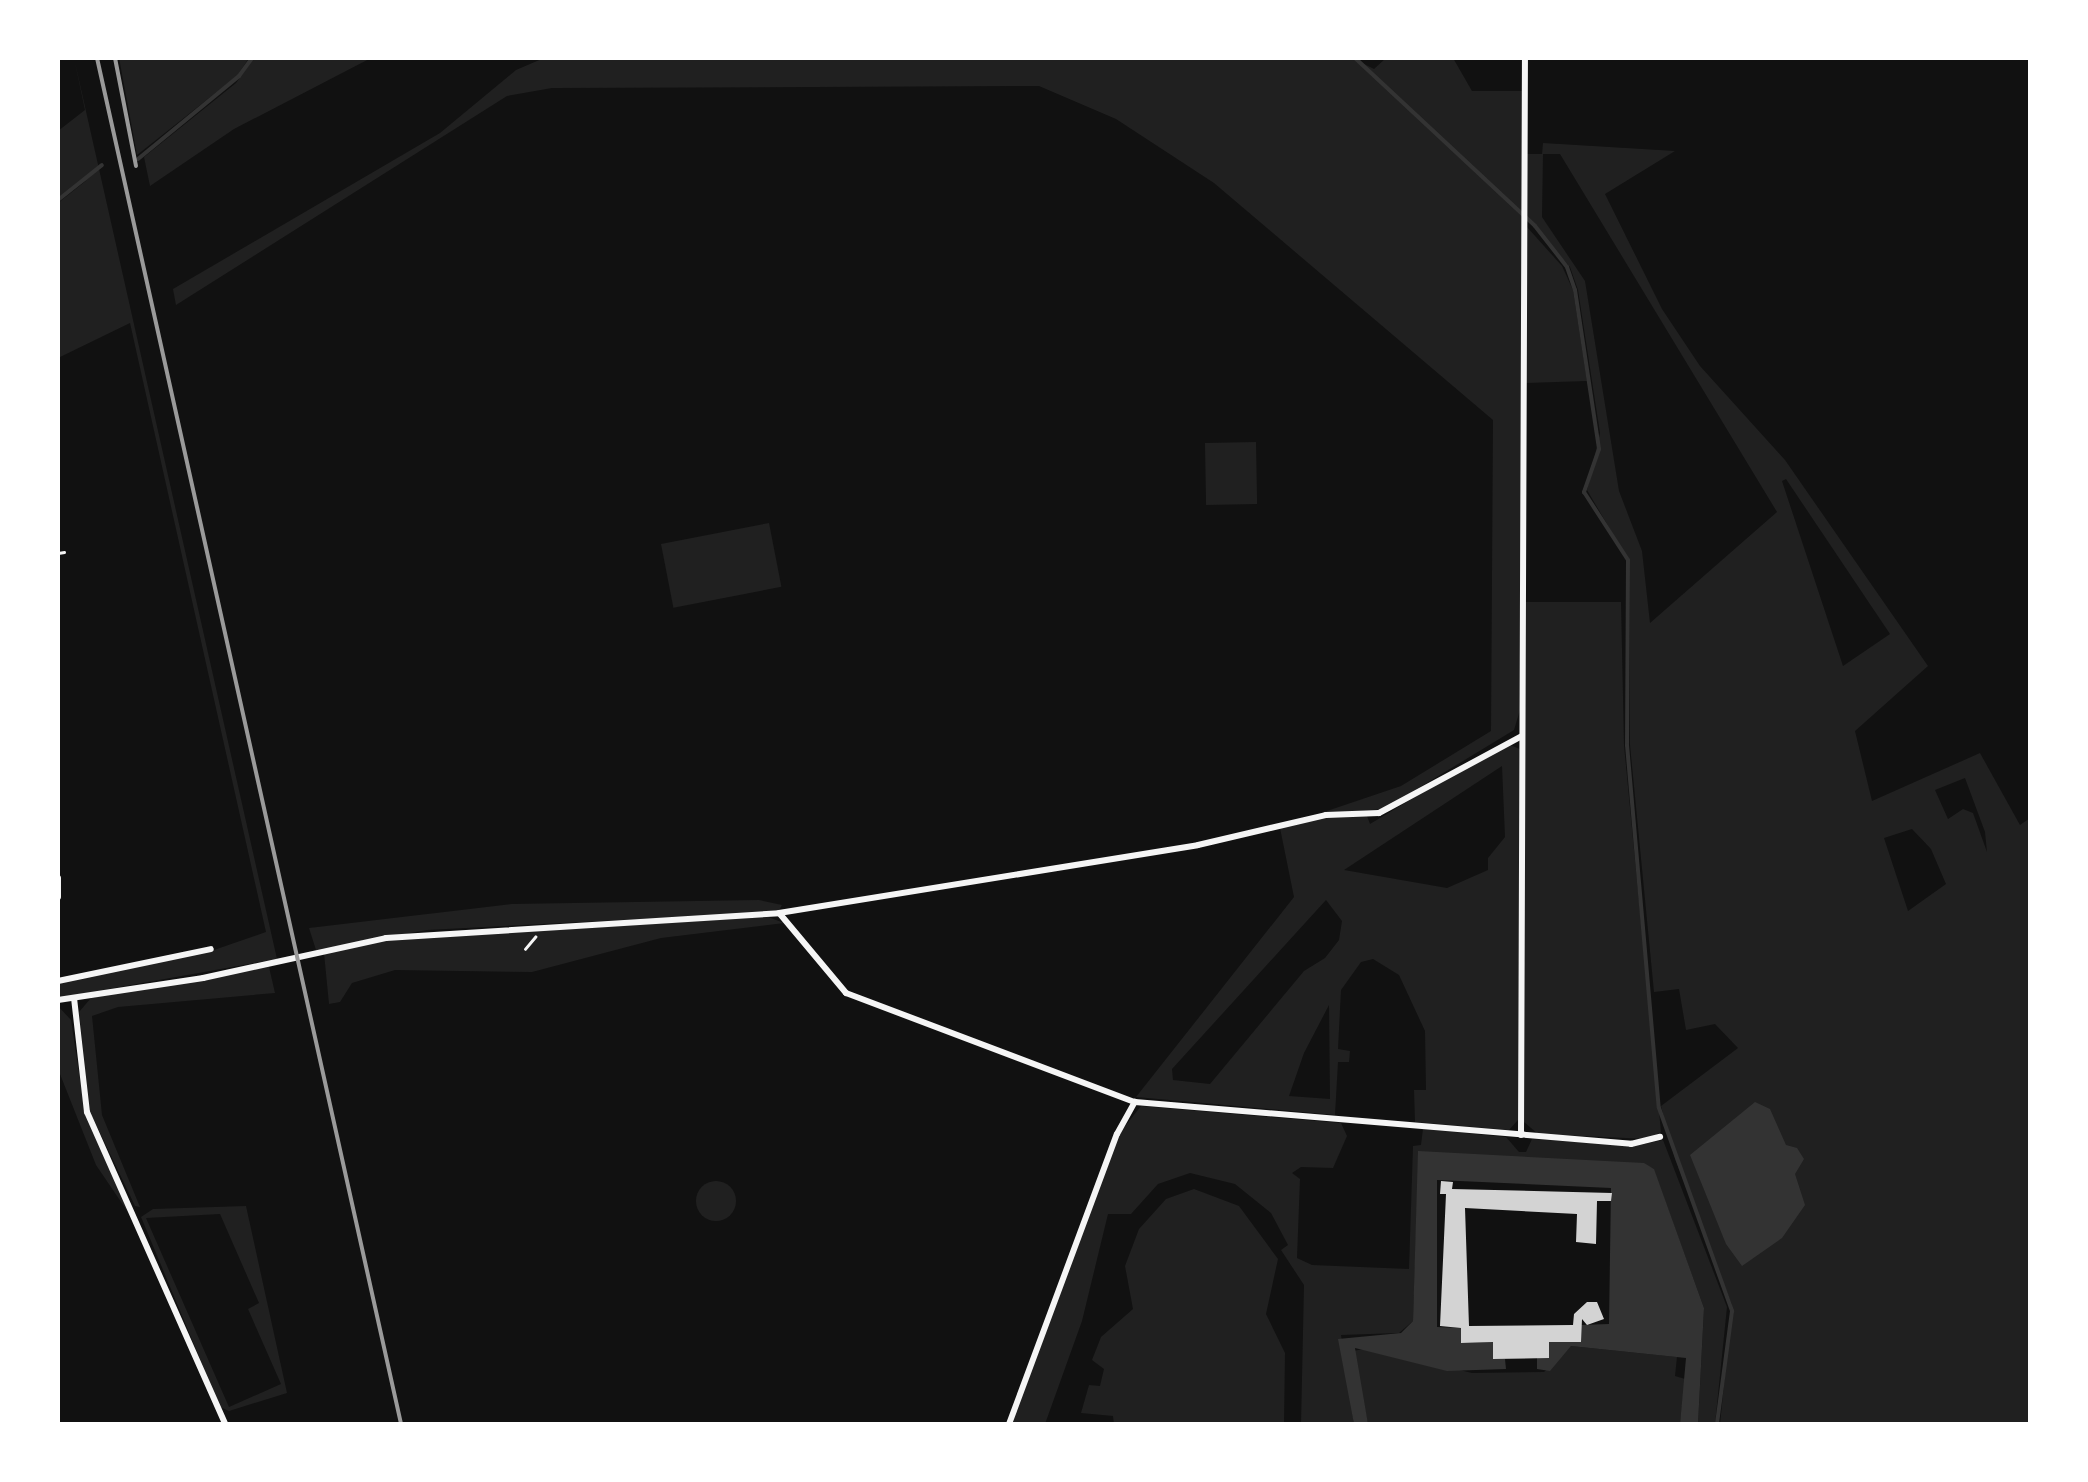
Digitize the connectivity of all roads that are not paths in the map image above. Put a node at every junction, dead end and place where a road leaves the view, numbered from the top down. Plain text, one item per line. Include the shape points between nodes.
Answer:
1 (1524, 58) edge
2 (64, 552) dead end
3 (58, 553) edge
4 (1522, 736) junction
5 (58, 878) edge
6 (58, 896) edge
7 (779, 913) junction
8 (211, 949) dead end
9 (58, 981) edge
10 (74, 998) junction
11 (58, 1000) edge
12 (1136, 1102) junction
13 (1521, 1135) junction
14 (1660, 1136) dead end
15 (226, 1424) edge
16 (1009, 1424) edge

1 - 4 street
2 - 3 lane
4 - 7 street via 1386,811 1326,815 1184,848
4 - 13 street
5 - 6 street
7 - 10 street via 423,933
7 - 12 street via 846,993
8 - 9 street
10 - 11 street
10 - 15 street via 88,1112
12 - 13 street
12 - 16 street via 1117,1134
13 - 14 street via 1631,1144

